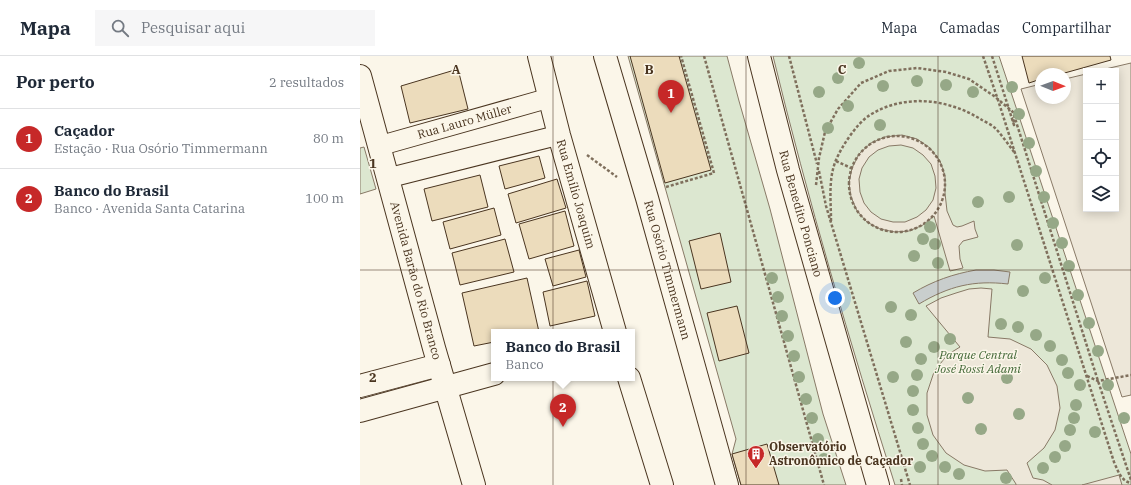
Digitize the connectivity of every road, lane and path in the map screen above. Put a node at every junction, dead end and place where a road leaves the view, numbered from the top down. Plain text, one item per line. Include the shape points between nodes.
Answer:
1 (539, 56) edge
2 (605, 56) edge
3 (681, 56) edge
4 (704, 56) edge
5 (759, 56) edge
6 (789, 56) edge
7 (982, 56) edge
8 (992, 56) edge
9 (360, 76) edge
10 (549, 98) junction
11 (998, 100) junction
12 (1013, 112) junction
13 (559, 135) junction
14 (379, 146) junction
15 (1016, 155) junction
16 (836, 161) junction
17 (818, 166) junction
18 (852, 168) junction
19 (388, 178) junction
20 (816, 187) dead end
21 (655, 193) junction
22 (831, 223) junction
23 (614, 329) edge
24 (439, 365) junction
25 (491, 375) edge
26 (1087, 376) junction
27 (1131, 376) edge
28 (630, 381) edge
29 (1098, 381) junction
30 (360, 386) edge
31 (445, 388) junction
32 (360, 412) edge
33 (1131, 480) edge
34 (1131, 483) edge
35 (474, 485) edge
36 (662, 485) edge
37 (728, 485) edge
38 (824, 485) edge
39 (878, 485) edge
40 (910, 485) edge

1 - 10 main road, Rua Emílio Joaquim
2 - 21 main road, Rua Osório Timmermann
3 - 21 path via 714,173
4 - 38 path
5 - 39 main road, Rua Benedito Ponciano via 788,170
6 - 17 path
7 - 11 path
8 - 12 path via 1014,125
9 - 14 main road, Avenida Barão do Rio Branco
10 - 13 main road, Rua Emílio Joaquim
10 - 14 street, Rua Lauro Müller
11 - 12 path
11 - 15 path
11 - 17 path via 969,79 946,72 917,68 889,70 861,83 838,109 826,132
12 - 29 path
13 - 19 street
13 - 21 path
13 - 23 main road, Rua Emílio Joaquim
14 - 19 main road, Avenida Barão do Rio Branco
15 - 16 path via 994,128 970,112 948,104 921,100 896,103 870,115 848,138
15 - 26 path
16 - 18 path
16 - 22 path via 832,176
17 - 20 path
17 - 22 path
18 - 18 path via 859,154 871,143 885,137 902,135 917,139 930,148 940,161 945,176 945,193 939,208 923,225 909,231 880,229 867,222 851,197 849,183
19 - 24 main road, Avenida Barão do Rio Branco
21 - 37 main road, Rua Osório Timmermann
22 - 40 path
24 - 30 main road
24 - 31 main road, Avenida Barão do Rio Branco
25 - 31 main road
26 - 29 path
26 - 34 path via 1119,475
27 - 29 path
28 - 36 main road
29 - 33 path
31 - 32 main road
31 - 35 main road, Avenida Barão do Rio Branco

